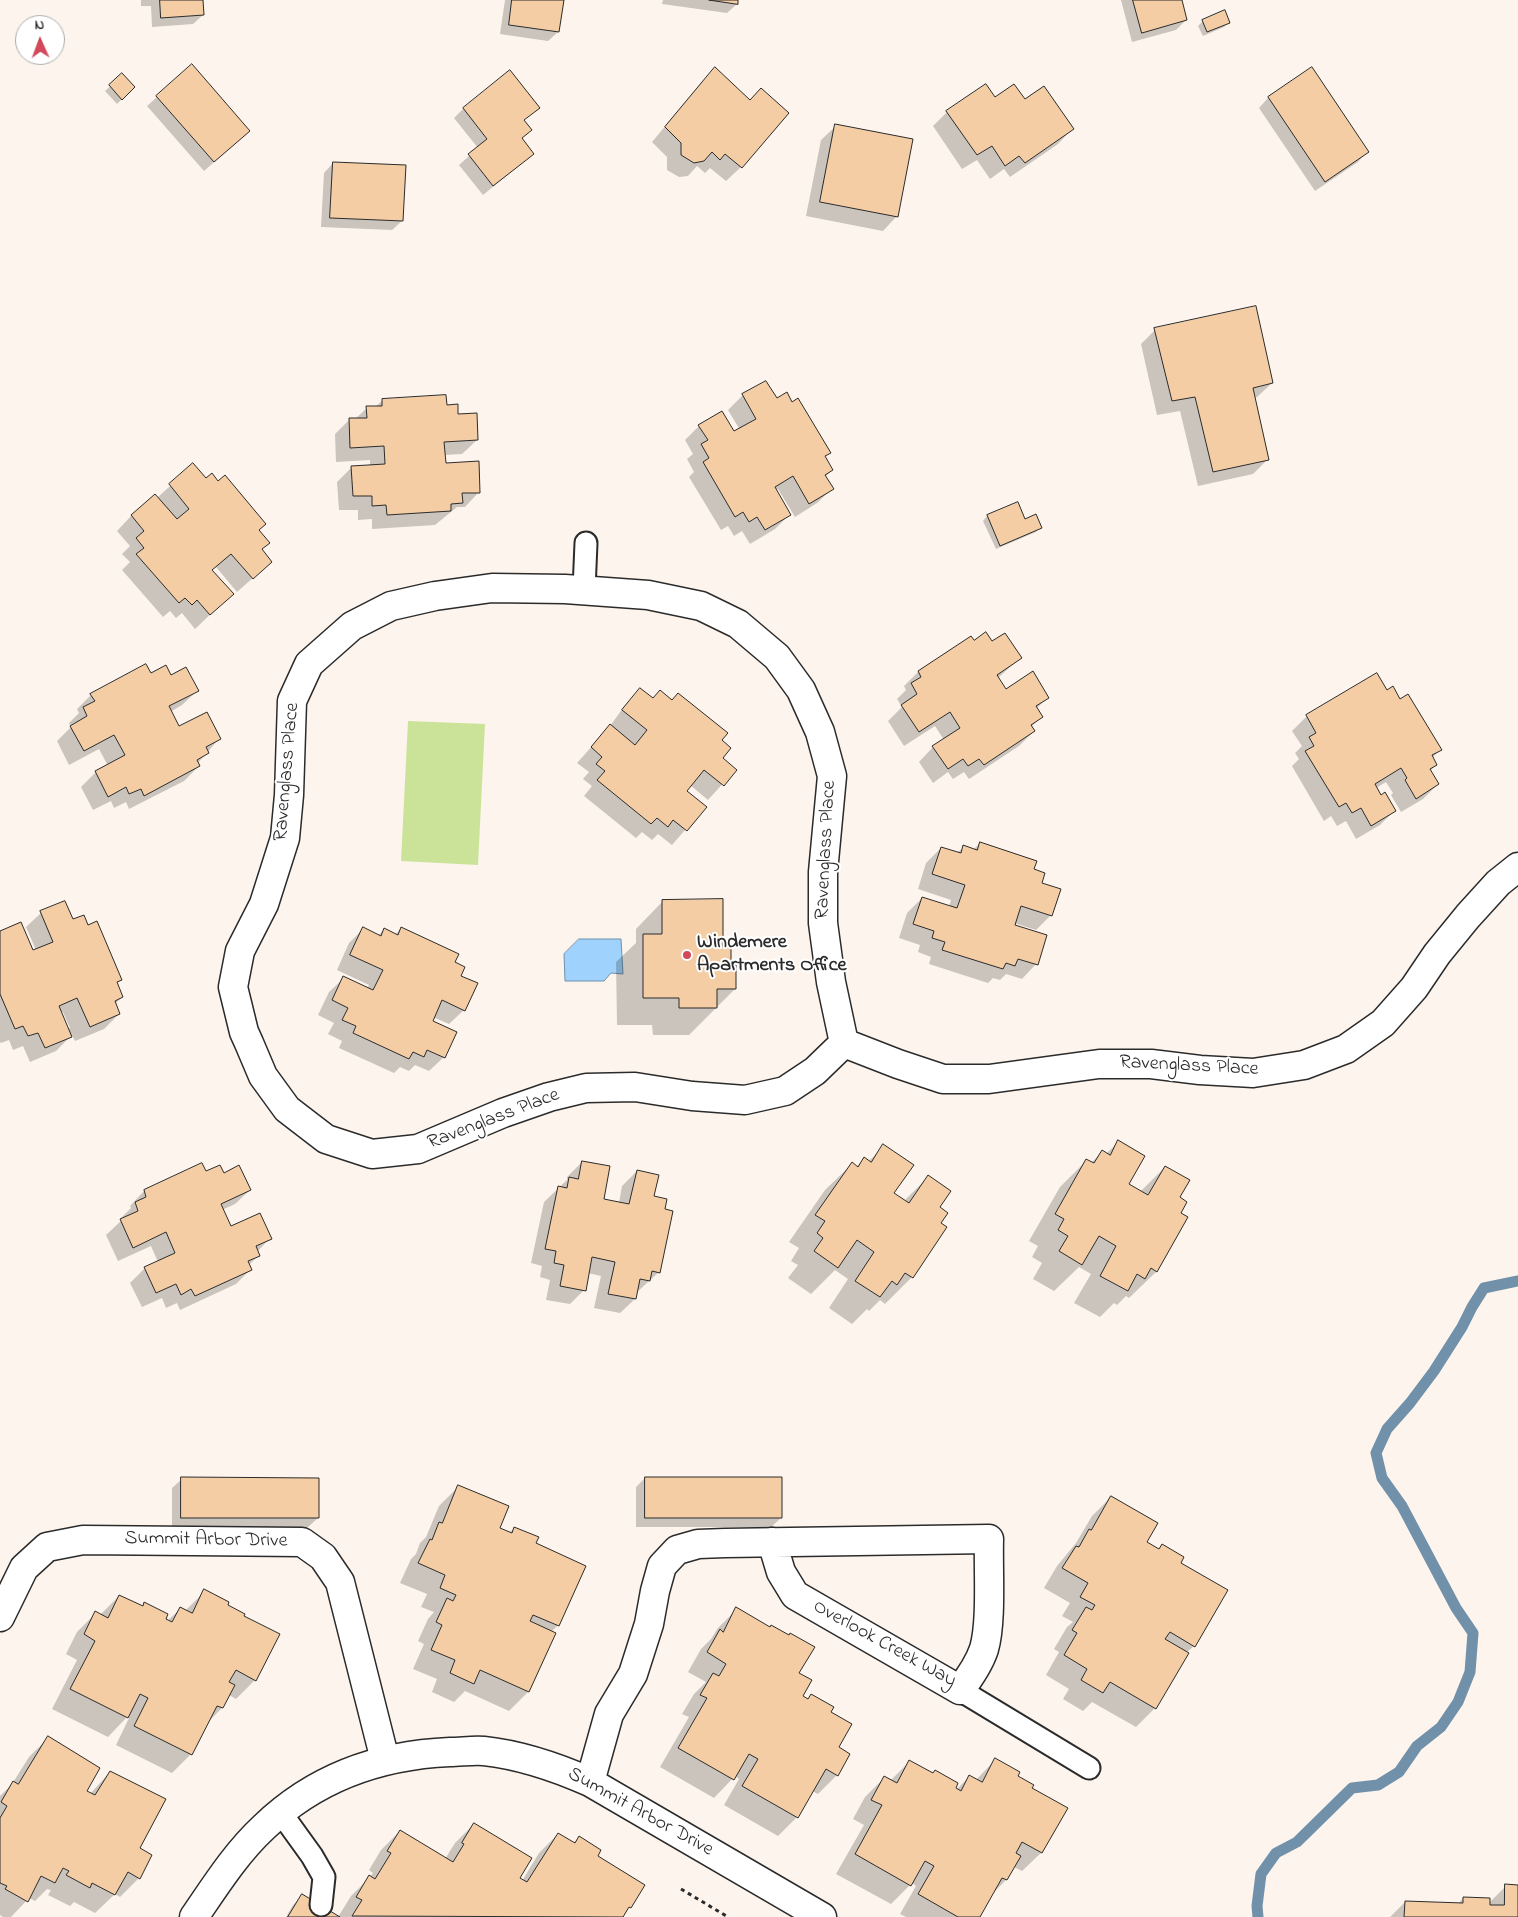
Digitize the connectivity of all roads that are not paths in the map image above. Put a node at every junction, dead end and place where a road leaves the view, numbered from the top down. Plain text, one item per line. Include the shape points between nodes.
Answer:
1 (586, 543) dead end
2 (584, 590) junction
3 (1518, 867) edge
4 (844, 1043) junction
5 (772, 1542) junction
6 (0, 1617) edge
7 (960, 1690) junction
8 (385, 1760) junction
9 (1089, 1768) dead end
10 (590, 1782) junction
11 (281, 1813) junction
12 (321, 1905) dead end
13 (194, 1917) edge
14 (822, 1917) edge

1 - 2 lane
2 - 4 street, Ravenglass Place via 648,595 701,606 738,624 777,657 801,690 820,732 832,776 823,872 823,923
2 - 4 street, Ravenglass Place via 492,588 391,606 352,626 309,664 292,702 285,838 264,904 240,951 234,987 244,1032 263,1076 286,1109 326,1139 372,1154 418,1149 503,1113 586,1088 635,1087 745,1100 785,1091 815,1071
3 - 4 street, Ravenglass Place via 1498,883 1468,916 1414,988 1383,1023 1346,1049 1304,1065 1253,1073 1151,1064 1100,1064 989,1080 944,1079
5 - 7 street, Overlook Creek Way via 781,1572 795,1595
5 - 7 street, Overlook Creek Way via 988,1539 988,1625 984,1649
5 - 10 street, Overlook Creek Way via 698,1544 677,1550 662,1566 633,1674 609,1714
6 - 8 street, Summit Arbor Drive via 24,1568 47,1547 83,1540 302,1542 323,1557 340,1582
7 - 9 lane
8 - 10 street, Summit Arbor Drive via 430,1753 483,1751 525,1758
8 - 11 street, Summit Arbor Drive via 342,1774
10 - 14 street, Summit Arbor Drive
11 - 12 lane via 324,1877
11 - 13 street, Summit Arbor Drive via 264,1826 233,1861

